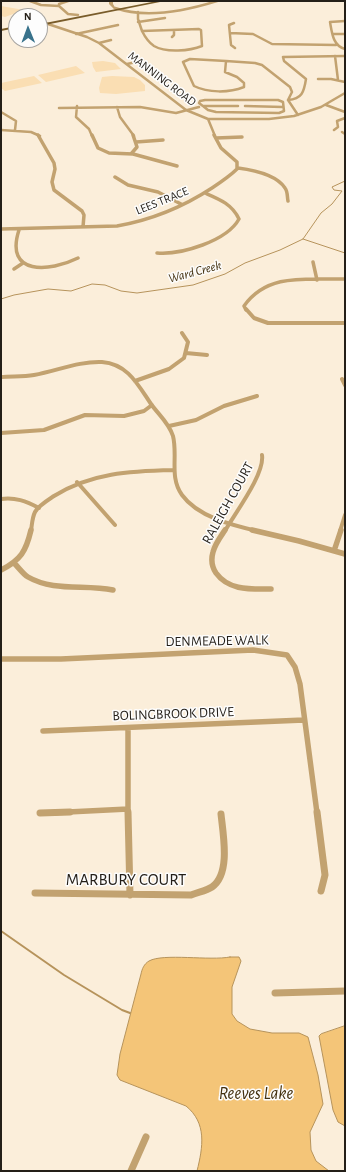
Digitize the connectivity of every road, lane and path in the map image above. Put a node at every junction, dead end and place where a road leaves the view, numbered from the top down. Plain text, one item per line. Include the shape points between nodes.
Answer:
1 (30, 1) edge
2 (68, 1) edge
3 (153, 1) edge
4 (163, 1) edge
5 (217, 1) edge
6 (111, 2) edge
7 (59, 6) junction
8 (126, 8) junction
9 (106, 9) junction
10 (116, 9) junction
11 (131, 12) junction
12 (138, 12) junction
13 (66, 16) junction
14 (76, 16) junction
15 (165, 18) dead end
16 (345, 21) edge
17 (48, 22) edge
18 (48, 22) edge
19 (138, 22) junction
20 (234, 22) dead end
21 (48, 25) edge
22 (51, 25) junction
23 (118, 25) dead end
24 (174, 30) junction
25 (142, 31) junction
26 (230, 33) junction
27 (76, 34) junction
28 (333, 34) junction
29 (345, 34) edge
30 (172, 37) dead end
31 (111, 40) dead end
32 (99, 43) junction
33 (272, 44) junction
34 (306, 45) junction
35 (336, 45) junction
36 (236, 48) dead end
37 (269, 48) dead end
38 (302, 49) dead end
39 (345, 49) edge
40 (335, 56) junction
41 (345, 56) edge
42 (142, 61) dead end
43 (226, 61) junction
44 (127, 64) junction
45 (318, 79) dead end
46 (338, 80) junction
47 (345, 82) edge
48 (345, 93) edge
49 (241, 100) junction
50 (288, 100) junction
51 (326, 105) junction
52 (77, 106) junction
53 (201, 106) junction
54 (241, 106) junction
55 (117, 107) junction
56 (284, 107) junction
57 (59, 108) dead end
58 (187, 110) junction
59 (1, 112) edge
60 (345, 112) edge
61 (242, 113) junction
62 (298, 115) junction
63 (345, 118) edge
64 (208, 119) junction
65 (1, 130) edge
66 (15, 130) junction
67 (334, 130) dead end
68 (242, 137) dead end
69 (216, 138) junction
70 (163, 140) dead end
71 (136, 142) junction
72 (131, 154) junction
73 (177, 166) dead end
74 (238, 168) junction
75 (115, 178) dead end
76 (205, 193) junction
77 (288, 201) dead end
78 (181, 204) junction
79 (83, 227) junction
80 (1, 229) edge
81 (19, 230) junction
82 (157, 252) dead end
83 (78, 258) dead end
84 (313, 262) dead end
85 (23, 263) junction
86 (14, 269) dead end
87 (345, 279) edge
88 (317, 280) junction
89 (345, 323) edge
90 (182, 333) dead end
91 (186, 353) junction
92 (207, 355) dead end
93 (1, 377) edge
94 (342, 379) dead end
95 (135, 381) junction
96 (345, 385) edge
97 (257, 396) dead end
98 (152, 405) junction
99 (169, 426) junction
100 (1, 433) edge
101 (262, 455) dead end
102 (173, 470) junction
103 (77, 482) junction
104 (1, 499) edge
105 (39, 508) junction
106 (345, 515) edge
107 (229, 524) junction
108 (115, 525) dead end
109 (334, 551) junction
110 (345, 554) edge
111 (15, 564) junction
112 (1, 570) edge
113 (271, 589) dead end
114 (113, 590) dead end
115 (1, 659) edge
116 (304, 720) junction
117 (128, 728) junction
118 (43, 731) dead end
119 (128, 809) junction
120 (40, 813) dead end
121 (221, 814) dead end
122 (321, 891) dead end
123 (35, 894) dead end
124 (130, 895) junction
125 (345, 992) edge
126 (275, 993) dead end
127 (146, 1137) dead end
128 (131, 1171) edge

1 - 7 street via 41,5
2 - 7 street
3 - 10 highway
4 - 8 highway
5 - 12 street via 171,11
6 - 9 highway via 110,7
6 - 10 street
7 - 13 street
8 - 10 highway
8 - 11 highway
9 - 10 highway
9 - 14 highway
10 - 11 street
10 - 22 highway
11 - 12 street
12 - 19 street
13 - 14 highway
13 - 17 highway
14 - 18 highway
15 - 19 street
16 - 28 street via 330,22
19 - 25 street
20 - 26 street via 229,25
21 - 22 highway
22 - 27 street, MANNING ROAD
23 - 27 street
24 - 25 street
24 - 25 street via 201,30 202,46 159,49 147,41
24 - 30 street
26 - 33 street via 253,34
26 - 36 street via 231,45
27 - 32 street, MANNING ROAD
28 - 29 street
28 - 35 street
31 - 32 street
32 - 44 street, MANNING ROAD
33 - 34 street
33 - 37 street
34 - 35 street
34 - 38 street
35 - 39 street
40 - 41 street
40 - 46 street
40 - 50 street via 283,58 306,79 302,97 298,100
42 - 44 street
43 - 43 street via 225,72 244,83 241,89 198,88 194,86 183,62 190,59
43 - 50 street via 262,65 290,87 292,92
44 - 58 street, MANNING ROAD
45 - 46 street
46 - 47 street
48 - 51 street, MANNING ROAD
49 - 53 street via 200,101
49 - 54 street
49 - 56 street via 278,100 283,102
50 - 62 street
51 - 60 street
51 - 62 street, MANNING ROAD
52 - 55 street
52 - 57 street
52 - 72 street via 76,117 90,131 98,149 109,153
53 - 54 street
53 - 58 street
53 - 61 street via 215,112
54 - 56 street
54 - 61 street
55 - 58 street via 146,107 176,113
55 - 71 street via 118,114 128,125
56 - 61 street via 281,113
58 - 64 street, MANNING ROAD
59 - 66 street via 16,122
62 - 64 street, MANNING ROAD via 268,119
63 - 67 street via 336,121 338,127
64 - 69 street
65 - 66 street
66 - 79 street via 40,136 54,163 54,190 82,211
68 - 69 street
69 - 74 street via 220,148 236,160
70 - 71 street
71 - 72 street via 137,146
72 - 73 street
74 - 76 street, LEES TRACE
74 - 77 street via 256,170 281,184 285,188
75 - 78 street via 128,185 158,192
76 - 78 street, LEES TRACE
76 - 82 street via 234,209 239,219 236,226 190,249 166,254
78 - 79 street, LEES TRACE via 131,223
79 - 81 street, LEES TRACE
80 - 81 street, LEES TRACE
81 - 85 street via 15,251
83 - 85 street via 44,267
84 - 88 street
85 - 86 street
87 - 88 street
88 - 89 street via 276,282 248,298 244,306 254,318 268,323
90 - 91 street via 188,342
91 - 92 street
91 - 95 street via 173,367
93 - 95 street via 32,375 96,362 122,368
94 - 96 street
95 - 98 street
97 - 99 street via 231,404 196,420
98 - 99 street
98 - 100 street via 124,416 85,415 44,430
99 - 102 street via 174,441
101 - 107 street, RALEIGH COURT via 263,462 258,476
102 - 103 street via 116,472
102 - 107 street via 176,484 187,501
103 - 105 street
103 - 108 street
104 - 105 street via 20,499
105 - 111 street via 35,512 27,548
106 - 109 street
107 - 109 street via 292,538
107 - 113 street, RALEIGH COURT via 213,550 210,560 214,570 228,585
109 - 110 street
111 - 112 street
111 - 114 street via 27,577 56,588 101,586
115 - 116 street, DENMEADE WALK via 268,650 287,655 295,667 300,684
116 - 117 street, BOLINGBROOK DRIVE
116 - 122 street, DENMEADE WALK via 325,875
117 - 118 street, BOLINGBROOK DRIVE
117 - 119 street
119 - 120 street
119 - 124 street
121 - 124 street, MARBURY COURT via 223,870 215,885 191,895
123 - 124 street, MARBURY COURT
125 - 126 street
127 - 128 street

